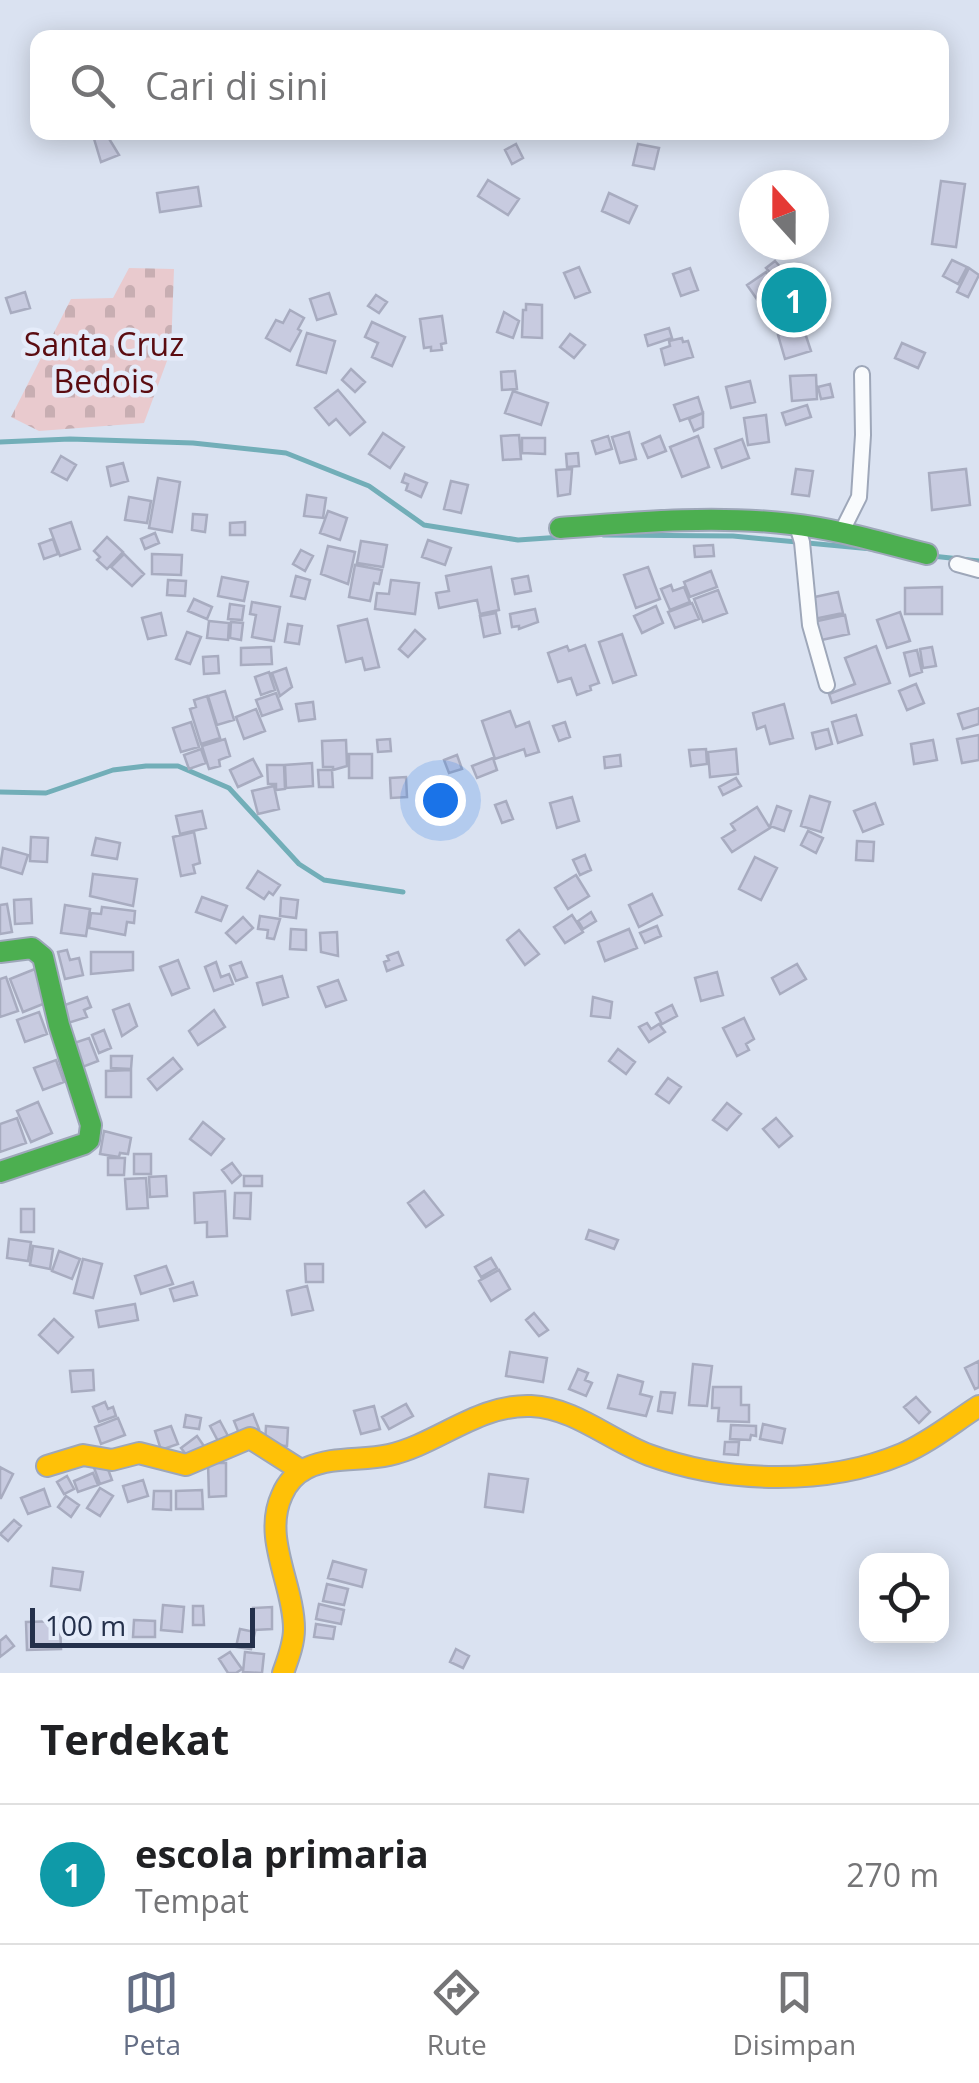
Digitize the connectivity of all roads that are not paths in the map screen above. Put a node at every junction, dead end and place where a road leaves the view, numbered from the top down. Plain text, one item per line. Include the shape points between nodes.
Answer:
1 (862, 374) dead end
2 (797, 526) junction
3 (560, 528) dead end
4 (840, 533) junction
5 (927, 554) dead end
6 (956, 564) dead end
7 (979, 570) edge
8 (827, 685) dead end
9 (0, 952) edge
10 (0, 1172) edge
11 (979, 1406) edge
12 (47, 1466) dead end
13 (302, 1471) junction
14 (283, 1673) edge

1 - 4 street via 859,497
2 - 3 street via 638,522
2 - 4 street
2 - 8 street via 810,625
4 - 5 street
6 - 7 street
9 - 10 street via 32,948 43,957 92,1134 84,1144
11 - 13 street via 902,1454 830,1472 704,1469 644,1454 586,1420 526,1405 483,1414 390,1455
12 - 13 street via 83,1455 112,1460 139,1453 186,1465 250,1438
13 - 14 street via 282,1497 277,1522 294,1628

